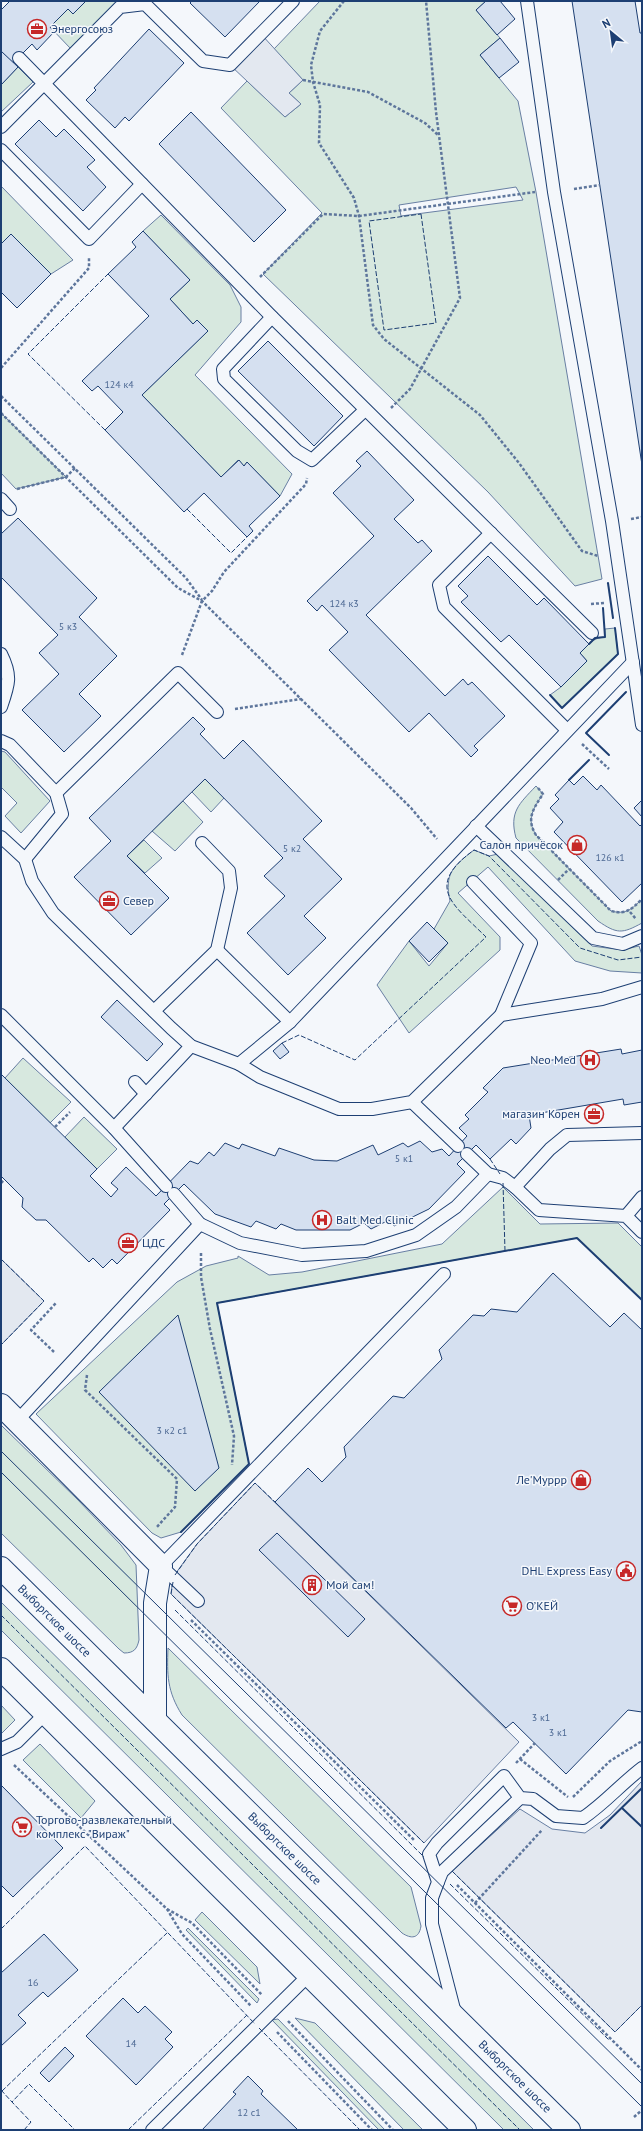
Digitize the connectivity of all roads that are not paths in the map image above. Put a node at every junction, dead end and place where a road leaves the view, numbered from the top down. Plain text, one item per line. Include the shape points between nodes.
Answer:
1 (293, 1) edge
2 (527, 1) edge
3 (18, 58) dead end
4 (44, 83) junction
5 (1, 126) edge
6 (1, 150) edge
7 (142, 184) junction
8 (272, 317) junction
9 (365, 410) junction
10 (1, 499) edge
11 (10, 508) dead end
12 (491, 533) junction
13 (592, 632) dead end
14 (1, 654) edge
15 (633, 662) junction
16 (1, 707) edge
17 (217, 712) road end
18 (642, 725) edge
19 (567, 730) junction
20 (1, 741) edge
21 (56, 793) junction
22 (476, 826) junction
23 (1, 837) edge
24 (202, 843) dead end
25 (25, 859) junction
26 (473, 882) dead end
27 (642, 936) edge
28 (217, 950) junction
29 (642, 987) edge
30 (154, 1012) junction
31 (1, 1014) edge
32 (501, 1015) junction
33 (290, 1022) junction
34 (191, 1046) junction
35 (239, 1064) junction
36 (135, 1082) dead end
37 (146, 1094) junction
38 (412, 1102) junction
39 (114, 1128) junction
40 (642, 1133) edge
41 (488, 1174) junction
42 (514, 1187) junction
43 (642, 1197) edge
44 (626, 1216) junction
45 (200, 1224) junction
46 (642, 1232) edge
47 (444, 1274) dead end
48 (1, 1405) edge
49 (17, 1421) junction
50 (161, 1566) junction
51 (1, 1568) edge
52 (198, 1601) dead end
53 (1, 1669) edge
54 (46, 1713) junction
55 (155, 1720) junction
56 (1, 1749) edge
57 (642, 1768) edge
58 (520, 1798) junction
59 (440, 1877) junction
60 (309, 1974) junction
61 (457, 2020) junction
62 (152, 2130) edge
63 (465, 2130) edge
64 (569, 2130) edge

1 - 4 lane via 230,65 203,61 145,4 120,7
2 - 15 lane via 554,192
3 - 4 lane
4 - 5 lane
4 - 7 lane
6 - 7 lane via 89,239
7 - 8 lane
8 - 9 lane
8 - 9 lane via 223,369 224,379 297,451 312,460
9 - 12 lane
10 - 11 lane
12 - 13 lane
12 - 19 lane via 439,585 444,607
14 - 16 lane via 8,668 7,689
15 - 18 lane
15 - 19 lane
17 - 21 lane via 178,673
19 - 22 lane
20 - 21 lane via 10,744
21 - 25 lane via 62,814
22 - 27 lane via 593,938 623,944
22 - 33 lane
23 - 25 lane
24 - 28 lane via 229,871 231,888
25 - 30 lane via 32,881 53,913
26 - 32 lane via 531,943
28 - 30 lane
28 - 33 lane
29 - 32 lane via 602,999
30 - 34 lane
31 - 39 lane
32 - 38 lane
33 - 35 lane
34 - 35 lane
34 - 37 lane
35 - 38 lane via 260,1077 339,1109 372,1109
36 - 37 lane
37 - 39 lane
38 - 41 lane
39 - 45 lane
40 - 42 lane via 567,1135
41 - 42 lane via 503,1178
41 - 45 lane via 456,1207 416,1235 366,1251 302,1255 240,1243
42 - 44 lane via 539,1210
43 - 44 lane
44 - 46 lane
45 - 49 lane
47 - 50 lane
48 - 49 main road
49 - 50 main road
50 - 52 lane
50 - 55 main road via 156,1603
51 - 55 main road, Выборгское шоссе
53 - 54 main road
54 - 56 lane via 17,1742
54 - 60 main road
55 - 61 main road, Выборгское шоссе
57 - 58 lane via 628,1778 600,1807 583,1818 556,1816 533,1799
58 - 59 lane
58 - 59 lane via 504,1776 429,1854
59 - 61 lane via 432,1898 432,1924
60 - 62 lane
60 - 63 main road
61 - 64 main road, Выборгское шоссе

